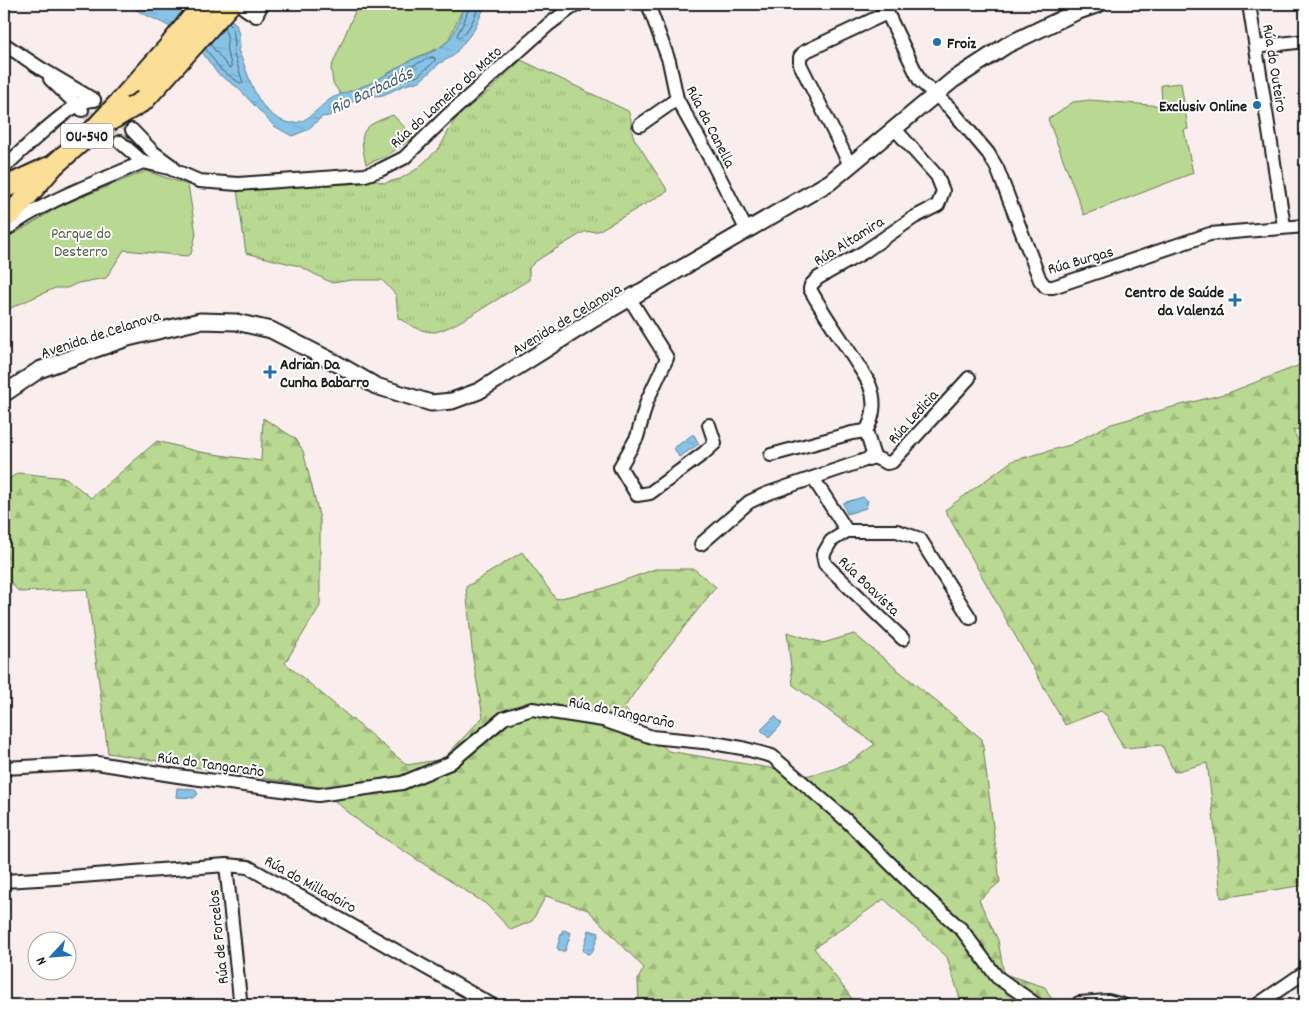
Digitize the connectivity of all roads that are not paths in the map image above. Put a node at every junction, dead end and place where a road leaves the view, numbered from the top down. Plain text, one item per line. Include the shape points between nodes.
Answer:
1 (188, 4) edge
2 (203, 4) edge
3 (262, 4) edge
4 (579, 4) edge
5 (648, 4) edge
6 (1099, 4) edge
7 (1250, 4) edge
8 (237, 6) edge
9 (885, 8) edge
10 (1305, 40) edge
11 (4, 44) edge
12 (1256, 47) junction
13 (168, 48) junction
14 (40, 68) junction
15 (935, 94) junction
16 (66, 97) junction
17 (677, 100) junction
18 (79, 108) junction
19 (64, 114) junction
20 (640, 125) dead end
21 (894, 128) junction
22 (94, 130) junction
23 (132, 130) tunnel mouth
24 (120, 142) tunnel mouth
25 (143, 162) junction
26 (54, 165) junction
27 (850, 165) junction
28 (4, 167) edge
29 (199, 181) junction
30 (4, 188) edge
31 (4, 204) edge
32 (4, 219) edge
33 (1284, 226) junction
34 (1305, 226) edge
35 (4, 231) edge
36 (747, 231) junction
37 (630, 299) junction
38 (969, 378) dead end
39 (4, 394) edge
40 (709, 425) dead end
41 (866, 431) junction
42 (771, 455) dead end
43 (874, 457) junction
44 (813, 478) junction
45 (847, 531) junction
46 (701, 544) dead end
47 (970, 618) dead end
48 (903, 639) dead end
49 (4, 768) edge
50 (226, 865) junction
51 (4, 881) edge
52 (1305, 972) edge
53 (238, 1005) edge
54 (492, 1005) edge
55 (1037, 1005) edge
56 (1078, 1005) edge
57 (1123, 1005) edge
58 (1257, 1005) edge

1 - 13 main road via 172,25
2 - 13 main road, OU-540
3 - 8 street via 256,16
4 - 29 street, Rúa do Lameiro do Mato via 548,25 404,158 392,165 347,177 238,184
5 - 17 street, Rúa da Canella via 669,61
6 - 15 street, Avenida de Celanova via 1007,45
7 - 12 street, Rúa do Outeiro
8 - 22 main road, bridge via 143,101
9 - 15 street via 920,81
9 - 27 street via 800,57 800,64
10 - 12 street
11 - 14 street
12 - 33 street, Rúa do Outeiro
13 - 22 main road, OU-540, bridge
14 - 16 street
14 - 18 street via 94,100 83,102
15 - 21 street, Avenida de Celanova
15 - 33 street, Rúa Burgas via 988,153 997,168 1040,280 1046,287 1210,234
16 - 18 street
16 - 19 street via 68,107
17 - 20 street
17 - 36 street, Rúa da Canella
18 - 19 street
19 - 28 street
21 - 27 street, Avenida de Celanova
21 - 41 street, Rúa Altamira via 941,183 943,191 938,205 818,278 810,289 870,385 874,408
22 - 26 main road, OU-540, bridge
23 - 29 street via 153,152
24 - 25 street
25 - 29 street via 170,168
25 - 35 street via 43,206
26 - 30 main road, OU-540
26 - 31 main road, OU-540
26 - 32 main road, OU-540
27 - 36 street, Avenida de Celanova via 830,182
33 - 34 street
36 - 37 street, Avenida de Celanova
37 - 39 street, Avenida de Celanova via 479,391 452,401 431,404 376,386 271,330 236,322 200,321 128,338 39,370
37 - 40 street via 667,358 646,401 637,437 620,468 637,494 650,493 715,443
38 - 43 street, Rúa Ledicia via 892,462
41 - 42 street
41 - 43 street
43 - 44 street
44 - 45 street
44 - 46 street via 749,502
45 - 47 street via 897,531 920,539
45 - 48 street, Rúa Boavista via 831,541 823,555 825,564
49 - 55 street, Rúa do Tangaraño via 97,763 318,794 402,783 450,763 504,718 532,709 603,720 652,737 742,748 772,756 846,820 962,930 997,977
50 - 51 street, Rúa do Milladoiro
50 - 53 street, Rúa de Forcelos via 240,999
50 - 54 street, Rúa do Milladoiro via 248,867
52 - 58 street
56 - 57 street via 1108,1001

